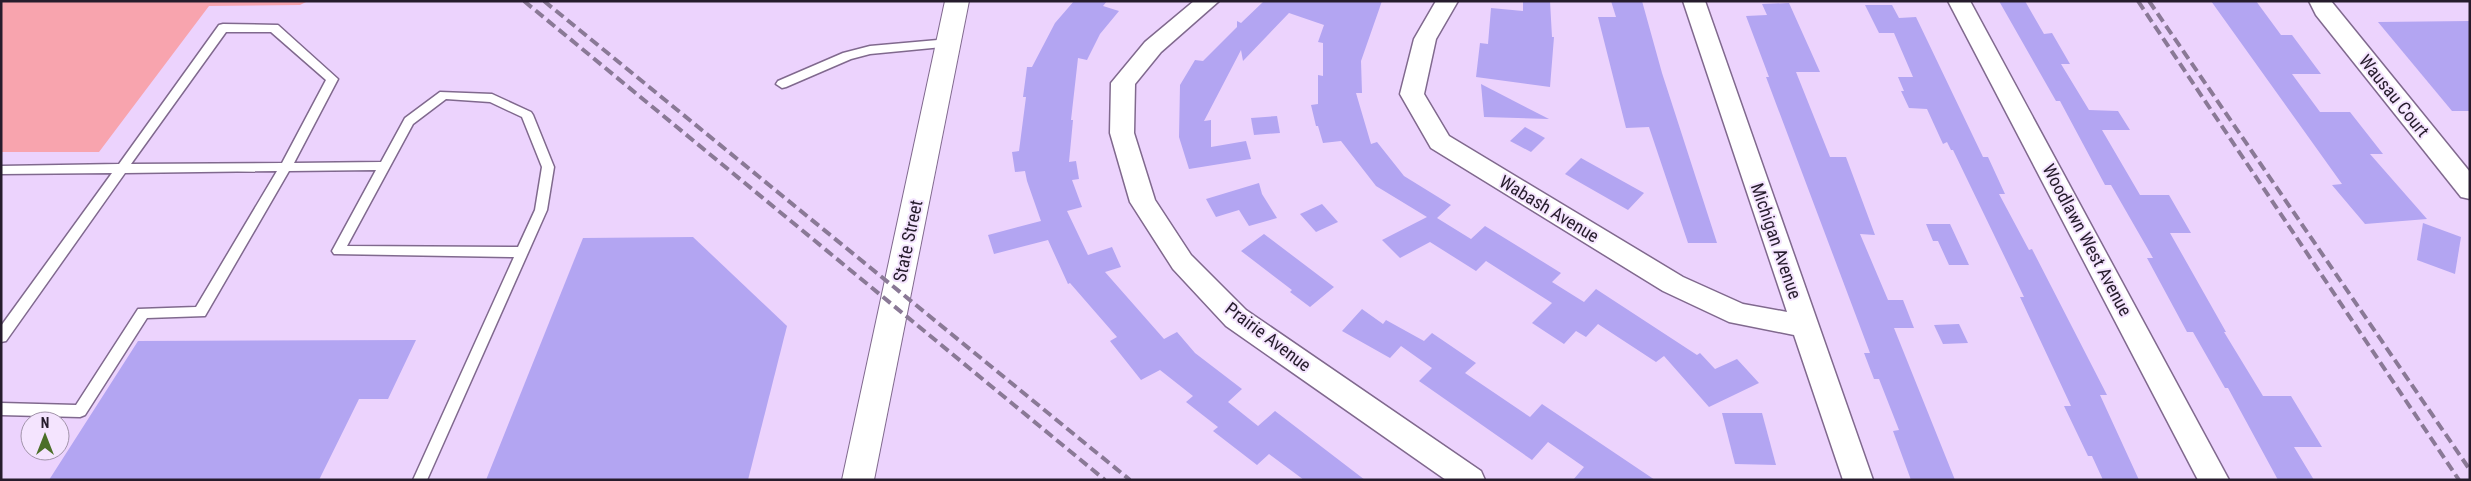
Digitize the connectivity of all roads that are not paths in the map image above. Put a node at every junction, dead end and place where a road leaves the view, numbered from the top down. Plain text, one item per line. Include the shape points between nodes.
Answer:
1 (958, 1) edge
2 (1208, 1) edge
3 (1448, 1) edge
4 (1694, 1) edge
5 (1959, 1) edge
6 (2320, 1) edge
7 (949, 43) junction
8 (782, 84) dead end
9 (286, 166) junction
10 (384, 166) junction
11 (123, 168) junction
12 (1, 170) edge
13 (2470, 190) edge
14 (523, 252) junction
15 (1805, 326) junction
16 (1, 337) edge
17 (1, 410) edge
18 (420, 480) edge
19 (858, 480) edge
20 (1470, 480) edge
21 (1858, 480) edge
22 (2214, 480) edge

1 - 7 street, State Street
2 - 20 street, Prairie Avenue via 1153,47 1123,83 1122,133 1143,202 1182,262 1236,318
3 - 15 street, Wabash Avenue via 1425,39 1412,94 1440,142 1672,284 1740,314
4 - 15 street, Michigan Avenue
5 - 22 street, Woodlawn West Avenue
6 - 13 street, Wausau Court
7 - 8 lane via 870,50 847,56
7 - 19 street, State Street
9 - 10 lane
9 - 11 lane
9 - 11 lane via 332,79 274,28 223,28
9 - 17 lane via 200,312 143,313 80,411
10 - 14 lane via 338,251
10 - 14 lane via 409,121 444,95 492,98 527,115 548,167 541,210
11 - 12 lane
11 - 16 lane
14 - 18 lane
15 - 21 street, Michigan Avenue

